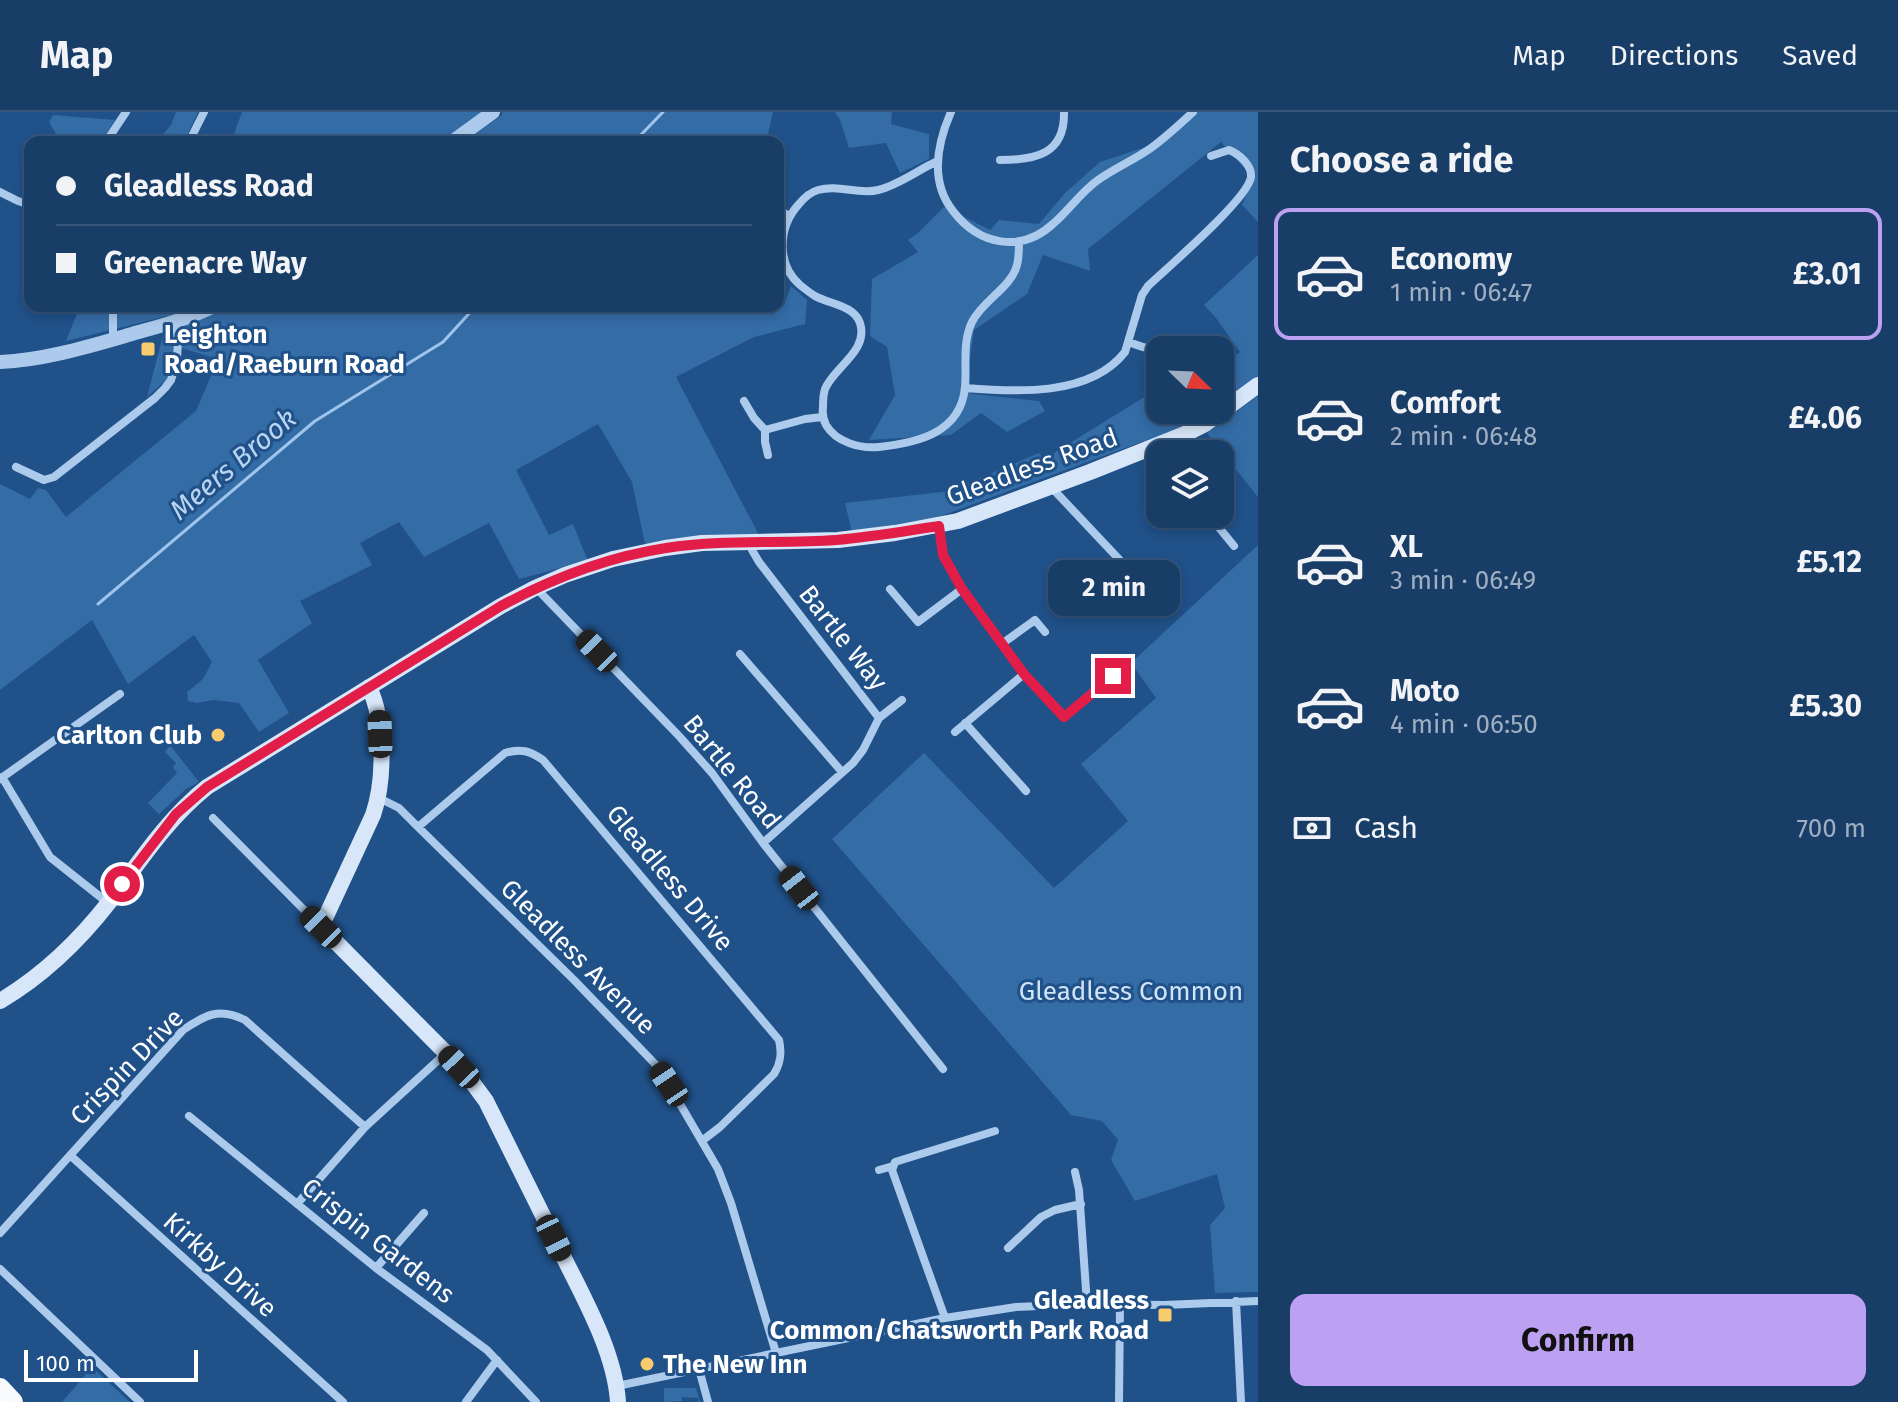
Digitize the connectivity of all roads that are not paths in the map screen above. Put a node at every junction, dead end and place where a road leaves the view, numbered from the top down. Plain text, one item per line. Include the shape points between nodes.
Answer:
1 (126, 112) edge
2 (204, 112) edge
3 (493, 112) edge
4 (951, 112) edge
5 (1064, 112) edge
6 (1193, 112) edge
7 (110, 136) edge
8 (192, 136) edge
9 (460, 136) edge
10 (1211, 156) dead end
11 (1000, 160) dead end
12 (938, 161) junction
13 (0, 192) edge
14 (24, 203) edge
15 (784, 213) edge
16 (790, 216) junction
17 (784, 238) edge
18 (1019, 241) junction
19 (784, 260) edge
20 (113, 312) edge
21 (199, 312) edge
22 (176, 321) junction
23 (113, 339) junction
24 (1129, 342) junction
25 (1146, 348) edge
26 (0, 362) edge
27 (1258, 385) edge
28 (965, 388) junction
29 (744, 401) dead end
30 (822, 417) junction
31 (765, 430) junction
32 (1177, 440) edge
33 (768, 455) dead end
34 (1146, 455) edge
35 (16, 467) dead end
36 (1051, 487) junction
37 (939, 526) junction
38 (1219, 528) edge
39 (751, 541) junction
40 (1234, 546) dead end
41 (1132, 573) dead end
42 (535, 588) junction
43 (890, 589) dead end
44 (962, 589) junction
45 (1045, 632) dead end
46 (1003, 643) junction
47 (740, 654) dead end
48 (1123, 668) dead end
49 (1024, 674) junction
50 (369, 687) junction
51 (120, 694) dead end
52 (902, 700) dead end
53 (879, 718) junction
54 (965, 723) junction
55 (955, 732) dead end
56 (842, 772) junction
57 (1, 778) edge
58 (1026, 791) dead end
59 (379, 798) junction
60 (213, 818) dead end
61 (418, 827) junction
62 (763, 843) junction
63 (108, 903) junction
64 (321, 927) junction
65 (0, 1001) edge
66 (446, 1053) junction
67 (943, 1069) dead end
68 (189, 1116) dead end
69 (365, 1127) junction
70 (995, 1131) dead end
71 (703, 1140) junction
72 (71, 1156) junction
73 (893, 1166) junction
74 (879, 1170) dead end
75 (1075, 1172) dead end
76 (297, 1204) junction
77 (1081, 1204) junction
78 (424, 1213) dead end
79 (0, 1233) edge
80 (1008, 1248) dead end
81 (376, 1268) junction
82 (0, 1269) edge
83 (1236, 1301) junction
84 (1258, 1301) edge
85 (1087, 1304) junction
86 (1120, 1304) junction
87 (945, 1318) junction
88 (776, 1353) junction
89 (497, 1360) junction
90 (699, 1369) junction
91 (0, 1388) edge
92 (618, 1394) edge
93 (13, 1402) edge
94 (140, 1402) edge
95 (343, 1402) edge
96 (466, 1402) edge
97 (536, 1402) edge
98 (708, 1402) edge
99 (1119, 1402) edge
100 (1241, 1402) edge

1 - 7 street
2 - 8 street
3 - 9 street
4 - 12 street
5 - 11 street via 1058,142 1047,151
6 - 18 street via 1152,147 1094,183 1043,233
10 - 24 street via 1236,153 1250,169 1249,183 1229,210 1148,286
12 - 16 street via 879,190 816,190
12 - 18 street via 946,202 969,229 987,239
13 - 14 street
15 - 16 street
16 - 17 street
18 - 28 street via 1013,275 981,308 967,335
19 - 30 street via 794,279 860,321 856,351 824,391
20 - 23 street
21 - 22 street
22 - 23 street
22 - 35 street via 175,369 155,398 54,477 44,480
23 - 26 street
24 - 25 street
24 - 28 street via 1119,360 1084,380 1028,392
27 - 32 main road, Gleadless Road
28 - 30 street via 955,417 945,427 899,444 862,447 836,436
29 - 31 street
30 - 31 street
31 - 33 street
34 - 36 main road, Gleadless Road
36 - 37 main road, Gleadless Road
36 - 41 street
37 - 39 main road, Gleadless Road via 838,540
37 - 44 street via 943,555
38 - 40 street
39 - 42 main road, Gleadless Road via 702,543 613,559
39 - 53 street, Bartle Way via 759,562
42 - 50 main road, Gleadless Road
42 - 62 street, Bartle Road via 679,736
43 - 44 street via 918,622
44 - 46 street
45 - 46 street via 1035,620
46 - 49 street
47 - 56 street
48 - 49 street via 1064,717
49 - 54 street
50 - 59 main road via 380,717
50 - 63 main road, Gleadless Road via 191,800
51 - 57 street
52 - 53 street
53 - 56 street via 863,750
54 - 55 street
54 - 58 street
56 - 62 street
57 - 63 street via 50,857
59 - 61 street, Gleadless Avenue
59 - 64 main road
60 - 64 street
61 - 71 street, Gleadless Avenue via 643,1051
61 - 71 street, Gleadless Drive via 505,753 525,750 543,760 779,1040 781,1058 774,1074
62 - 67 street, Bartle Road
63 - 65 main road, Gleadless Road via 56,960
64 - 66 main road
66 - 69 street
66 - 92 main road via 486,1101 581,1293 612,1365
68 - 76 street, Crispin Gardens
69 - 72 street, Crispin Drive via 245,1020 210,1014 183,1030
69 - 76 street
70 - 73 street
71 - 88 street, Gleadless Avenue via 731,1203
72 - 79 street, Crispin Drive
72 - 95 street, Kirkby Drive
73 - 74 street
73 - 87 street
75 - 77 street
76 - 81 street, Crispin Gardens
77 - 80 street via 1041,1217
77 - 85 street
78 - 81 street
81 - 89 street, Crispin Gardens
82 - 94 street
83 - 84 street
83 - 86 street
83 - 100 street
85 - 86 street
85 - 87 street
86 - 99 street
87 - 88 street
88 - 90 street
89 - 96 street
89 - 97 street, Crispin Gardens
90 - 92 street
90 - 98 street
91 - 93 highway

